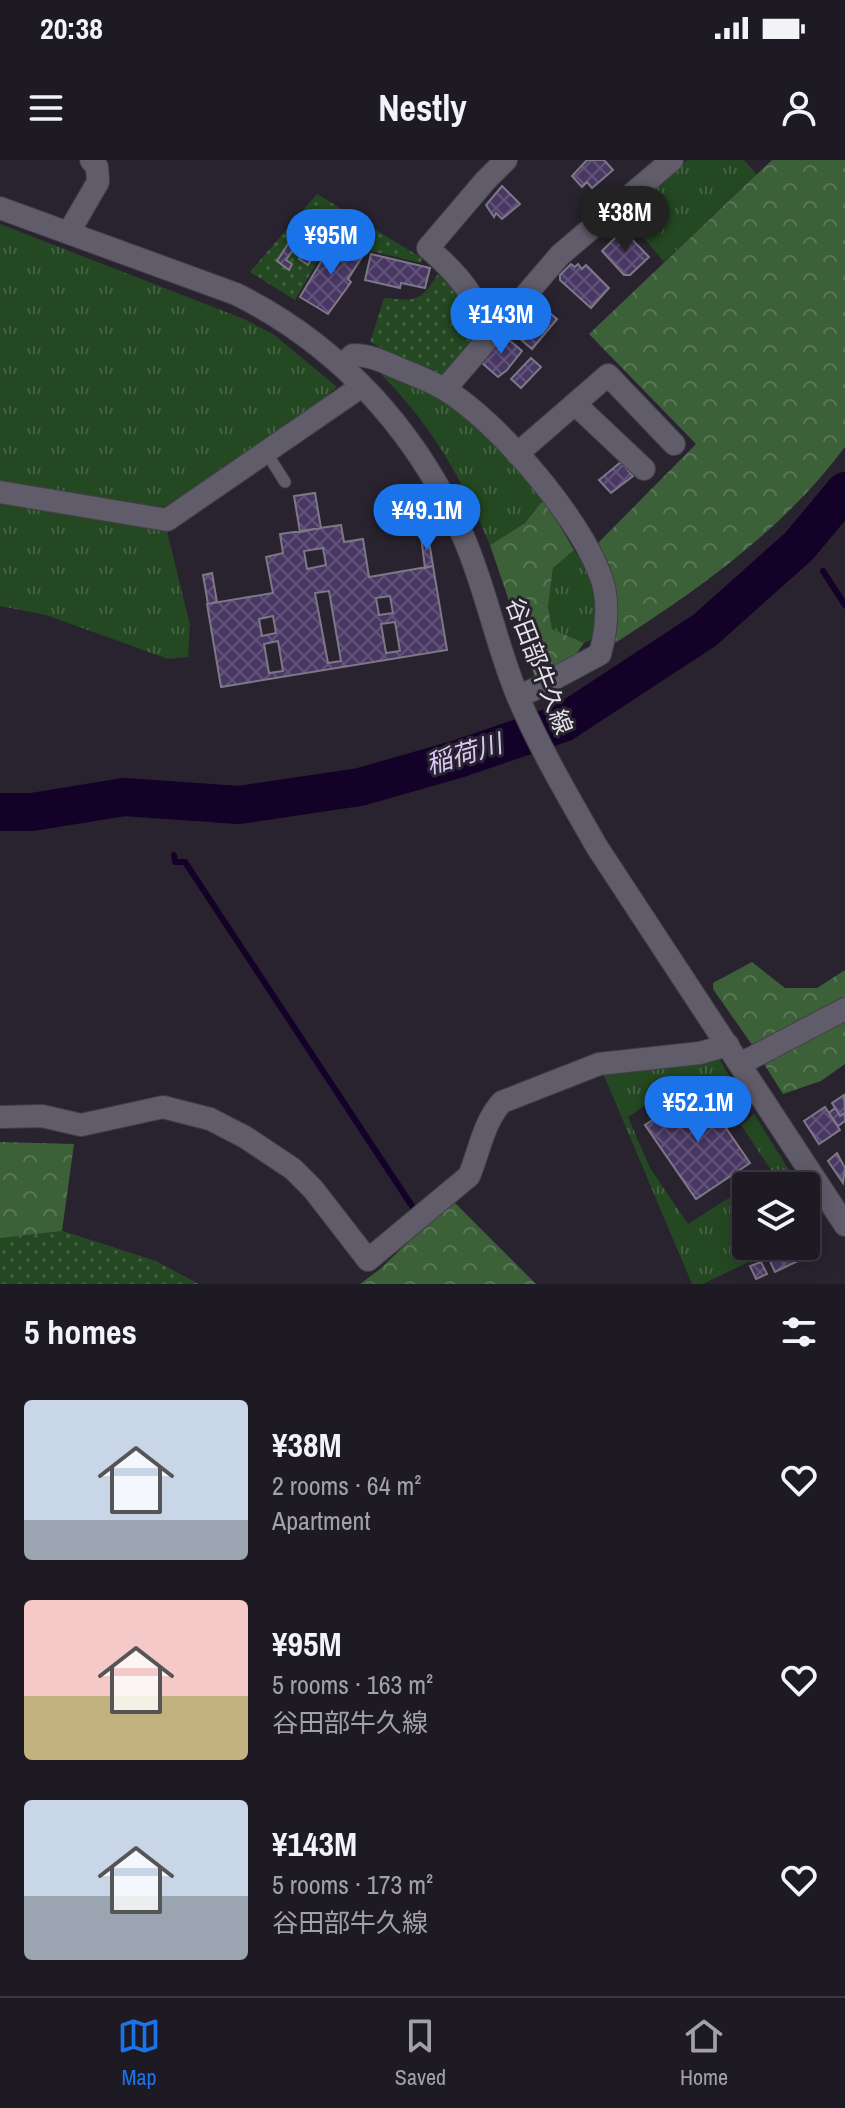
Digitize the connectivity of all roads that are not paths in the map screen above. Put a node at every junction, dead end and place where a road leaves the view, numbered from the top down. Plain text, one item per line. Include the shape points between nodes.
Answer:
1 (91, 160) edge
2 (506, 160) edge
3 (672, 160) edge
4 (0, 208) edge
5 (69, 232) junction
6 (486, 340) junction
7 (342, 365) junction
8 (362, 386) junction
9 (445, 389) junction
10 (575, 404) junction
11 (674, 444) dead end
12 (266, 452) junction
13 (517, 454) junction
14 (644, 469) dead end
15 (285, 482) dead end
16 (0, 492) edge
17 (520, 701) junction
18 (845, 1009) edge
19 (734, 1055) junction
20 (0, 1117) edge
21 (845, 1225) edge

1 - 5 street via 98,182
2 - 6 street via 428,248 479,307
3 - 6 street via 560,255
4 - 5 street, 谷田部牛久線
5 - 7 street, 谷田部牛久線 via 236,294 272,312
6 - 9 street
7 - 8 street, 谷田部牛久線
7 - 9 street via 353,355 368,355
8 - 12 street
8 - 17 street, 谷田部牛久線 via 399,425 464,538
9 - 13 street
10 - 11 street via 608,375
10 - 13 street
10 - 14 street
12 - 15 lane
12 - 16 street via 167,520
13 - 17 street via 576,528 607,604 600,654
17 - 19 street, 谷田部牛久線 via 597,847
18 - 19 street
19 - 20 street via 700,1053 599,1064 502,1102 491,1114 469,1176 368,1260 293,1169 210,1119 163,1107 81,1125 42,1116
19 - 21 street, 谷田部牛久線

